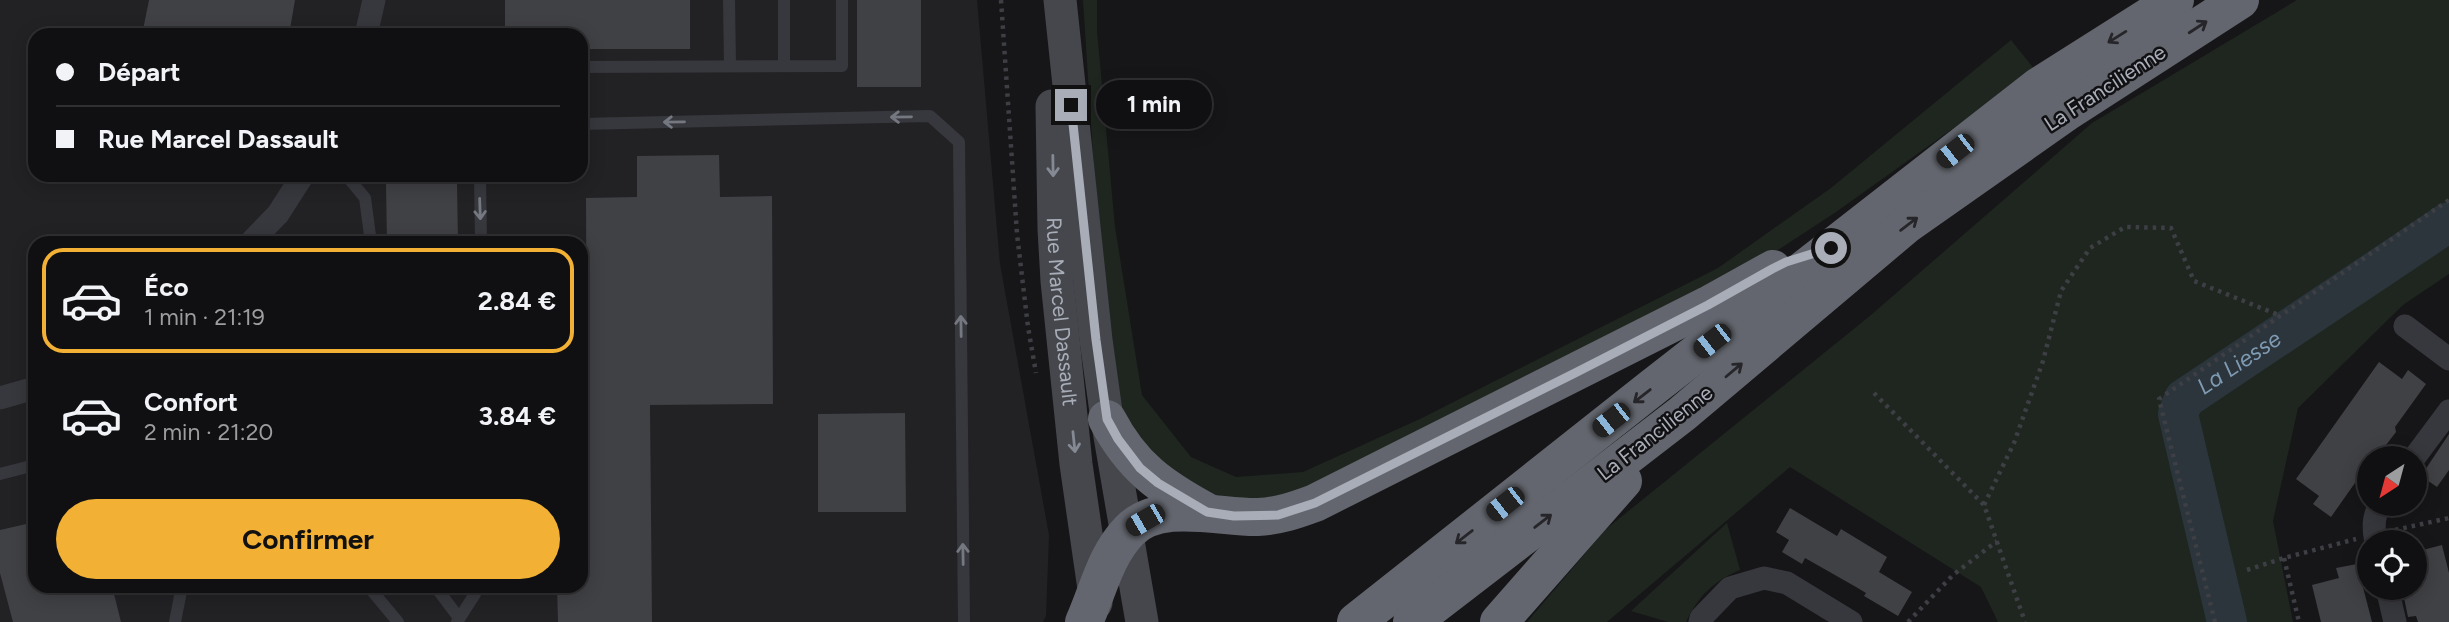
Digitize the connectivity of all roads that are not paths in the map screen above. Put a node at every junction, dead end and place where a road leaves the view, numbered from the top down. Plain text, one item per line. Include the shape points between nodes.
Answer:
1 (374, 0) edge
2 (729, 0) edge
3 (784, 0) edge
4 (842, 0) edge
5 (1058, 0) edge
6 (2175, 0) edge
7 (2239, 0) edge
8 (368, 28) edge
9 (730, 66) junction
10 (784, 66) junction
11 (588, 67) edge
12 (588, 124) edge
13 (299, 182) edge
14 (352, 182) edge
15 (480, 182) edge
16 (257, 236) edge
17 (370, 236) edge
18 (481, 236) edge
19 (1831, 248) junction
20 (2405, 326) dead end
21 (2449, 359) edge
22 (28, 390) edge
23 (0, 398) edge
24 (2449, 411) edge
25 (1682, 414) junction
26 (1107, 419) junction
27 (2423, 446) edge
28 (28, 468) edge
29 (0, 474) edge
30 (1207, 512) junction
31 (1127, 533) junction
32 (181, 593) edge
33 (374, 593) edge
34 (440, 593) edge
35 (475, 593) edge
36 (2390, 600) edge
37 (1093, 613) edge
38 (458, 620) edge
39 (175, 622) edge
40 (398, 622) edge
41 (964, 622) edge
42 (1142, 622) edge
43 (1356, 622) edge
44 (1412, 622) edge
45 (1499, 622) edge
46 (1700, 622) edge
47 (1851, 622) edge
48 (2395, 622) edge

1 - 8 street
2 - 9 lane
3 - 10 lane
4 - 10 lane via 842,65
5 - 26 street, Rue Marcel Dassault
5 -> 37 street, Rue Marcel Dassault via 1052,97 1054,229
6 -> 19 highway, La Francilienne via 2039,86
25 -> 7 highway, La Francilienne via 1906,225 2068,111
9 - 10 lane
9 - 11 lane
41 -> 12 lane via 959,142 930,116
13 - 16 street
14 - 17 lane via 365,198
15 -> 18 lane
19 - 30 highway via 1786,262 1673,324 1315,503 1278,515
19 -> 43 highway, La Francilienne
20 - 21 street
22 - 23 street
24 - 27 street
44 -> 25 highway, La Francilienne
25 - 45 highway
26 - 30 highway via 1140,468
26 - 31 street, Rue Marcel Dassault
28 - 29 lane
30 - 31 highway via 1158,515
31 - 37 highway via 1106,566
31 - 42 street, Rue Marcel Dassault
32 - 39 lane
33 - 40 lane
34 - 38 lane
35 - 38 lane
36 - 48 street
46 - 47 street via 1730,588 1763,578 1787,583

